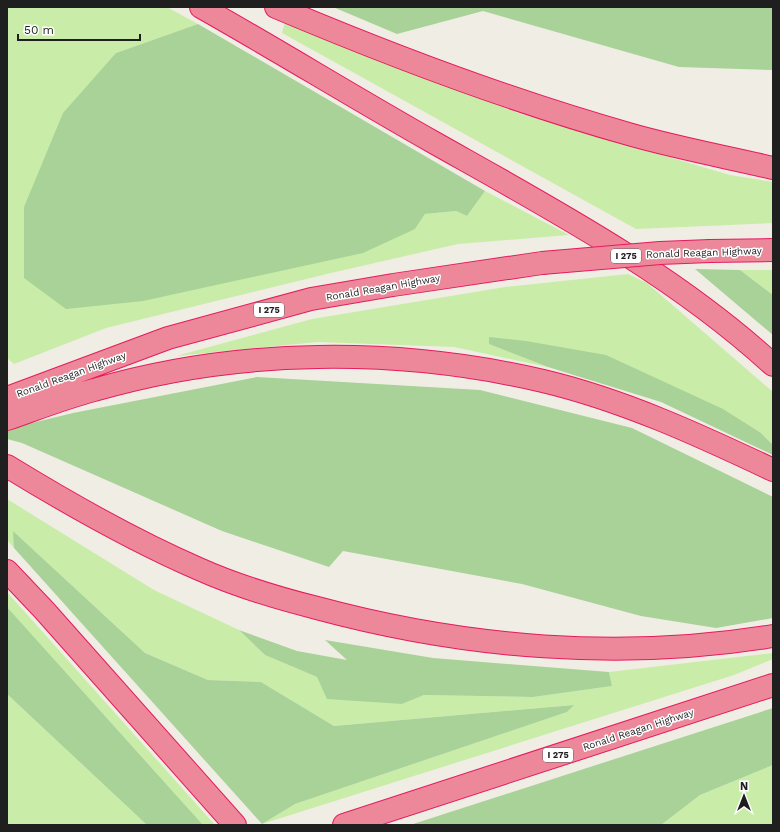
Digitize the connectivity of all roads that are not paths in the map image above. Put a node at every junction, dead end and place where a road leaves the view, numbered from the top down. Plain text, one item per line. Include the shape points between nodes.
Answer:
1 (201, 7) edge
2 (276, 7) edge
3 (773, 168) edge
4 (773, 250) edge
5 (773, 365) edge
6 (8, 412) edge
7 (7, 466) edge
8 (773, 470) edge
9 (7, 571) edge
10 (773, 636) edge
11 (773, 685) edge
12 (235, 825) edge
13 (344, 825) edge

1 - 5 highway via 578,224 721,322
2 - 3 highway via 437,71 577,119 643,138
4 - 6 highway, Ronald Reagan Highway / I 275, bridge via 660,253 542,263 311,299 168,338
6 - 8 highway via 150,376 256,360 315,356 416,361 458,365 543,381 603,399 691,432
7 - 10 highway via 102,522 200,570 280,598 352,618 500,643 582,648 656,648 721,644
9 - 12 highway
11 - 13 highway, Ronald Reagan Highway / I 275

